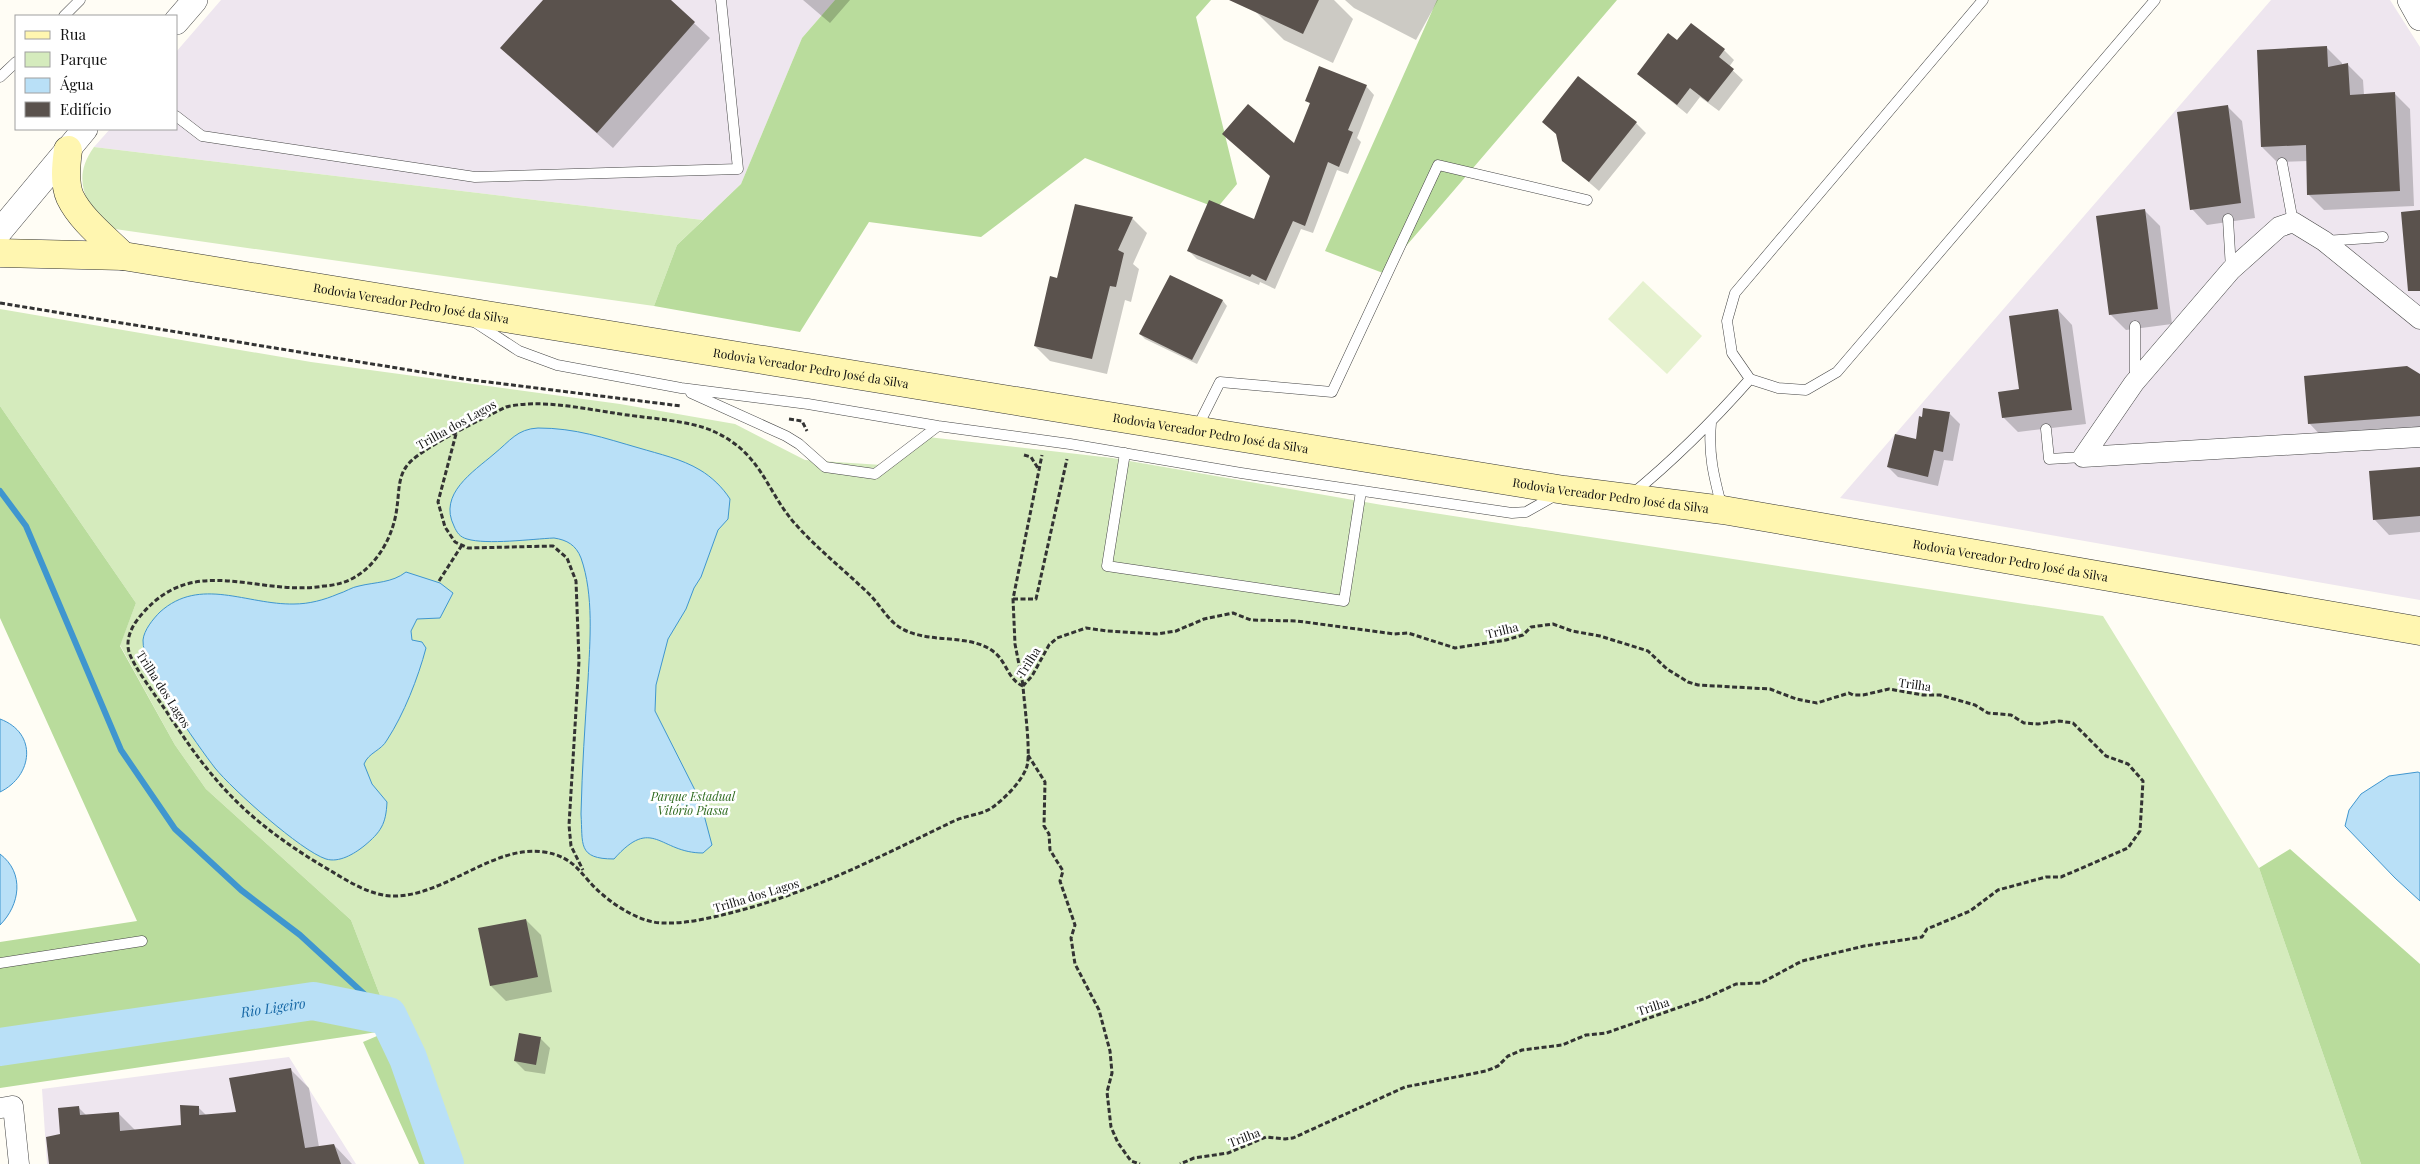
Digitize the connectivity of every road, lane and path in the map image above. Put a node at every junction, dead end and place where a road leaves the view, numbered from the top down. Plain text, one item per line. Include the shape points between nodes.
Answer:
1 (80, 0) edge
2 (196, 0) edge
3 (721, 0) edge
4 (1982, 0) edge
5 (2155, 0) edge
6 (2410, 0) edge
7 (65, 15) edge
8 (2420, 18) edge
9 (178, 20) edge
10 (15, 63) edge
11 (0, 78) edge
12 (178, 118) edge
13 (85, 130) edge
14 (68, 150) junction
15 (2282, 163) dead end
16 (1587, 200) dead end
17 (2228, 218) dead end
18 (2293, 222) junction
19 (0, 231) edge
20 (2383, 237) dead end
21 (2324, 241) junction
22 (0, 253) edge
23 (123, 256) junction
24 (2231, 270) junction
25 (0, 303) edge
26 (458, 311) junction
27 (2420, 319) edge
28 (2135, 326) dead end
29 (1750, 379) junction
30 (2134, 383) junction
31 (681, 388) junction
32 (687, 407) dead end
33 (783, 419) dead end
34 (1711, 423) junction
35 (938, 426) junction
36 (2046, 429) dead end
37 (1195, 431) junction
38 (456, 434) junction
39 (809, 435) dead end
40 (2420, 437) edge
41 (1045, 440) junction
42 (1070, 444) junction
43 (1125, 453) junction
44 (1022, 454) dead end
45 (2083, 457) junction
46 (1039, 470) junction
47 (1564, 490) junction
48 (1361, 491) junction
49 (1627, 498) junction
50 (1723, 510) junction
51 (462, 545) junction
52 (439, 581) dead end
53 (1013, 599) junction
54 (2420, 630) edge
55 (1023, 686) junction
56 (1028, 755) junction
57 (584, 873) junction
58 (142, 941) dead end
59 (0, 963) edge
60 (6, 1107) edge
61 (1131, 1162) edge
62 (19, 1164) edge
63 (1140, 1164) edge
64 (1180, 1164) edge

1 - 7 lane
2 - 9 street
3 - 12 lane via 738,169 475,177 202,136
4 - 29 lane via 1735,293 1727,321 1732,353
5 - 29 lane via 1837,372 1806,390 1778,388
6 - 8 street
10 - 11 lane
13 - 14 street
14 - 19 street
14 - 23 main road via 66,175 70,197 87,221
15 - 18 lane
16 - 37 lane via 1438,165 1332,392 1220,382
17 - 24 lane
18 - 21 street
18 - 24 street via 2279,227
20 - 21 lane
21 - 27 street
22 - 23 main road, Rodovia Vereador Pedro José da Silva
23 - 26 main road, Rodovia Vereador Pedro José da Silva
24 - 30 street
25 - 32 path via 464,379
26 - 31 lane via 519,351 557,365
26 - 37 main road, Rodovia Vereador Pedro José da Silva
28 - 30 lane
29 - 34 lane
30 - 45 street
31 - 35 lane via 808,404
31 - 35 lane via 786,436 825,467 875,474
33 - 39 path via 802,421
34 - 49 lane
34 - 50 lane via 1711,465
35 - 41 lane
36 - 45 lane via 2048,459
37 - 47 main road, Rodovia Vereador Pedro José da Silva
38 - 51 path via 438,502 445,528 455,542
38 - 55 path, Trilha dos Lagos via 506,406 522,403 594,410 714,431 755,462 797,527 869,594 895,624 910,633 979,644 994,652 1016,683
38 - 57 path, Trilha dos Lagos via 413,457 406,467 401,477 390,534 380,553 358,576 342,584 304,590 197,580 179,586 145,610 132,627 129,652 182,734 238,803 310,859 352,884 390,896 410,894 512,855 537,851 565,858
40 - 45 street
41 - 42 lane
41 - 46 path
42 - 43 lane
42 - 53 path via 1036,599
43 - 48 lane
43 - 48 lane via 1107,566 1344,601
44 - 46 path via 1030,457
46 - 53 path
47 - 48 lane via 1526,512 1512,513
47 - 49 main road, Rodovia Vereador Pedro José da Silva
49 - 50 main road, Rodovia Vereador Pedro José da Silva
50 - 54 main road, Rodovia Vereador Pedro José da Silva
51 - 52 path
51 - 57 path via 468,548 553,546 567,558 576,581 579,661 569,825 571,846
53 - 55 path via 1015,644
55 - 56 path, Trilha
55 - 64 path, Trilha via 1053,641 1086,628 1157,634 1233,613 1251,620 1297,621 1408,633 1455,648 1506,640 1523,635 1531,627 1553,624 1648,651 1667,669 1698,685 1770,689 1817,703 1849,693 1863,695 1889,689 1940,695 1975,705 1988,713 2011,715 2024,723 2073,723 2106,756 2128,764 2143,781 2140,831 2128,848 2061,877 2046,877 1998,890 1970,911 1927,929 1922,937 1864,946 1802,961 1761,983 1736,984 1706,998 1606,1033 1562,1045 1522,1050 1486,1071 1405,1087 1293,1138 1266,1137 1228,1153 1194,1158
56 - 57 path, Trilha dos Lagos via 1028,767 1011,791 990,809 957,819 853,871 769,903 715,917 662,923 622,908 600,893
56 - 61 path, Trilha via 1045,782 1044,826 1049,834 1050,850 1063,871 1060,881 1075,925 1071,938 1075,964 1099,1010 1105,1030 1112,1074 1107,1092 1111,1127
58 - 59 lane
60 - 62 street
61 - 63 path, Trilha

